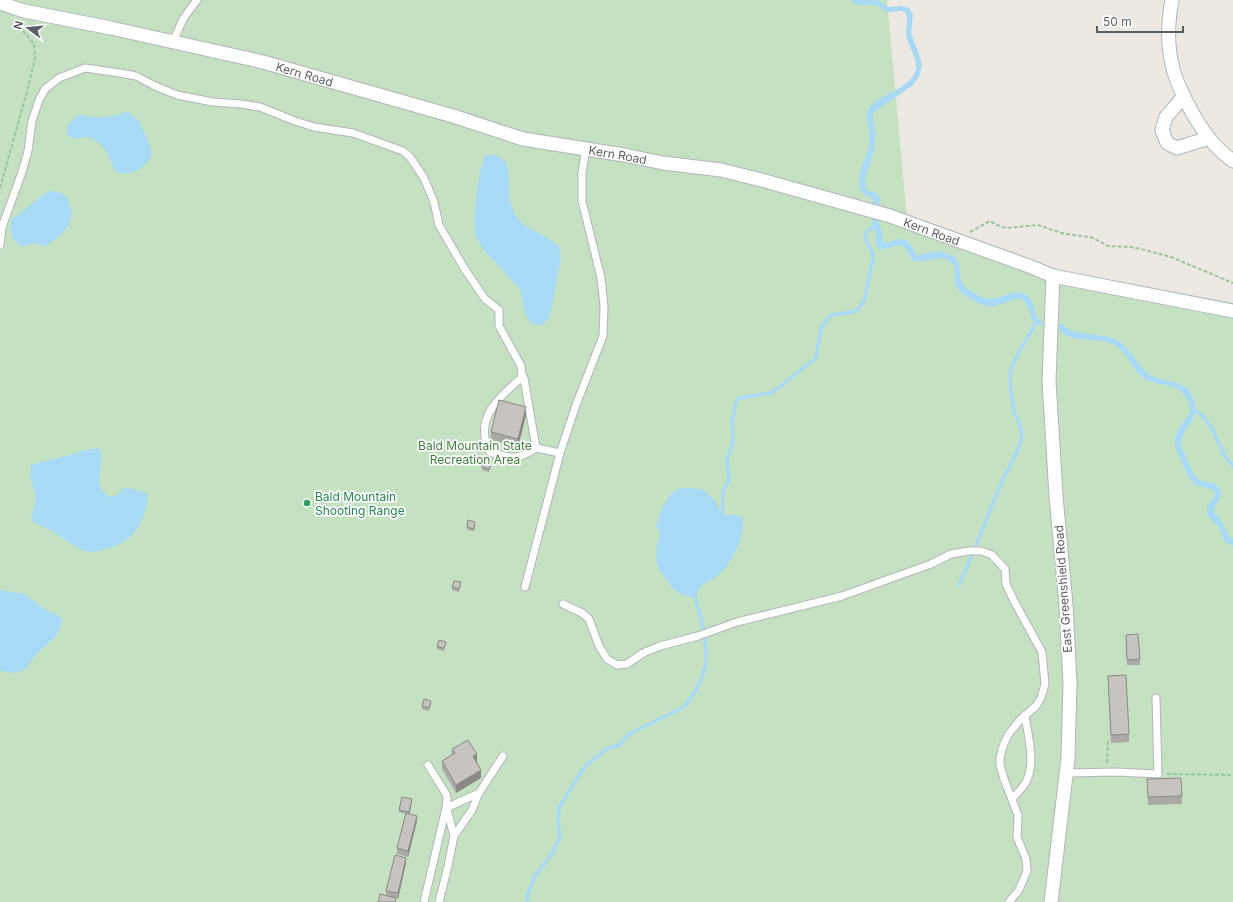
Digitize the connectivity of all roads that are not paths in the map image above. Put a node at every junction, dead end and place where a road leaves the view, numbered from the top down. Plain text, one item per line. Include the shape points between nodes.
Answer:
1 (197, 0) edge
2 (1172, 0) edge
3 (0, 3) edge
4 (173, 42) junction
5 (1184, 96) junction
6 (1209, 138) junction
7 (586, 148) junction
8 (1233, 161) edge
9 (0, 245) edge
10 (1053, 276) junction
11 (1233, 311) edge
12 (522, 374) junction
13 (536, 448) junction
14 (560, 453) junction
15 (525, 587) dead end
16 (563, 604) dead end
17 (1156, 698) dead end
18 (1025, 715) junction
19 (503, 756) dead end
20 (428, 765) dead end
21 (1066, 773) junction
22 (479, 793) junction
23 (1012, 799) junction
24 (446, 808) junction
25 (454, 836) junction
26 (424, 902) edge
27 (439, 902) edge
28 (1009, 902) edge
29 (1051, 902) edge

1 - 4 lane via 183,19
2 - 5 street via 1168,40 1172,65
3 - 4 street, Kern Road via 24,11
4 - 7 street, Kern Road via 270,64 453,116 523,139
5 - 6 street
5 - 6 street via 1166,117 1162,130 1167,143 1177,148
6 - 8 street
7 - 10 street, Kern Road via 663,163 721,170 890,216
7 - 14 lane via 582,173 582,201 601,278 604,306 603,336
9 - 12 lane via 2,226 28,151 32,121 45,89 59,78 85,68 120,72 136,76 177,95 260,107 314,127 353,133 403,151 424,178 434,202 439,225 477,289 484,299 499,310 499,326
10 - 11 street, Kern Road
10 - 21 street, East Greenshield Road via 1049,381 1070,683
12 - 13 lane
12 - 13 lane via 520,379 499,398 488,415 484,432 485,443 490,452 512,458 523,456
13 - 14 lane
14 - 15 lane
16 - 18 lane via 589,619 607,659 617,665 627,664 660,646 737,622 842,596 952,554 981,551 992,555 1005,568 1006,584 1042,652 1044,690 1036,706
17 - 21 lane via 1158,774
18 - 23 lane via 1031,753 1030,767 1026,782
18 - 23 lane via 1008,735 1000,758 1004,779
19 - 22 lane
20 - 24 lane via 446,794
21 - 29 street, East Greenshield Road
22 - 24 lane
22 - 25 lane via 472,810
23 - 28 lane via 1018,815 1017,837 1026,859 1027,871 1019,890
24 - 25 lane
24 - 26 lane
25 - 27 lane

